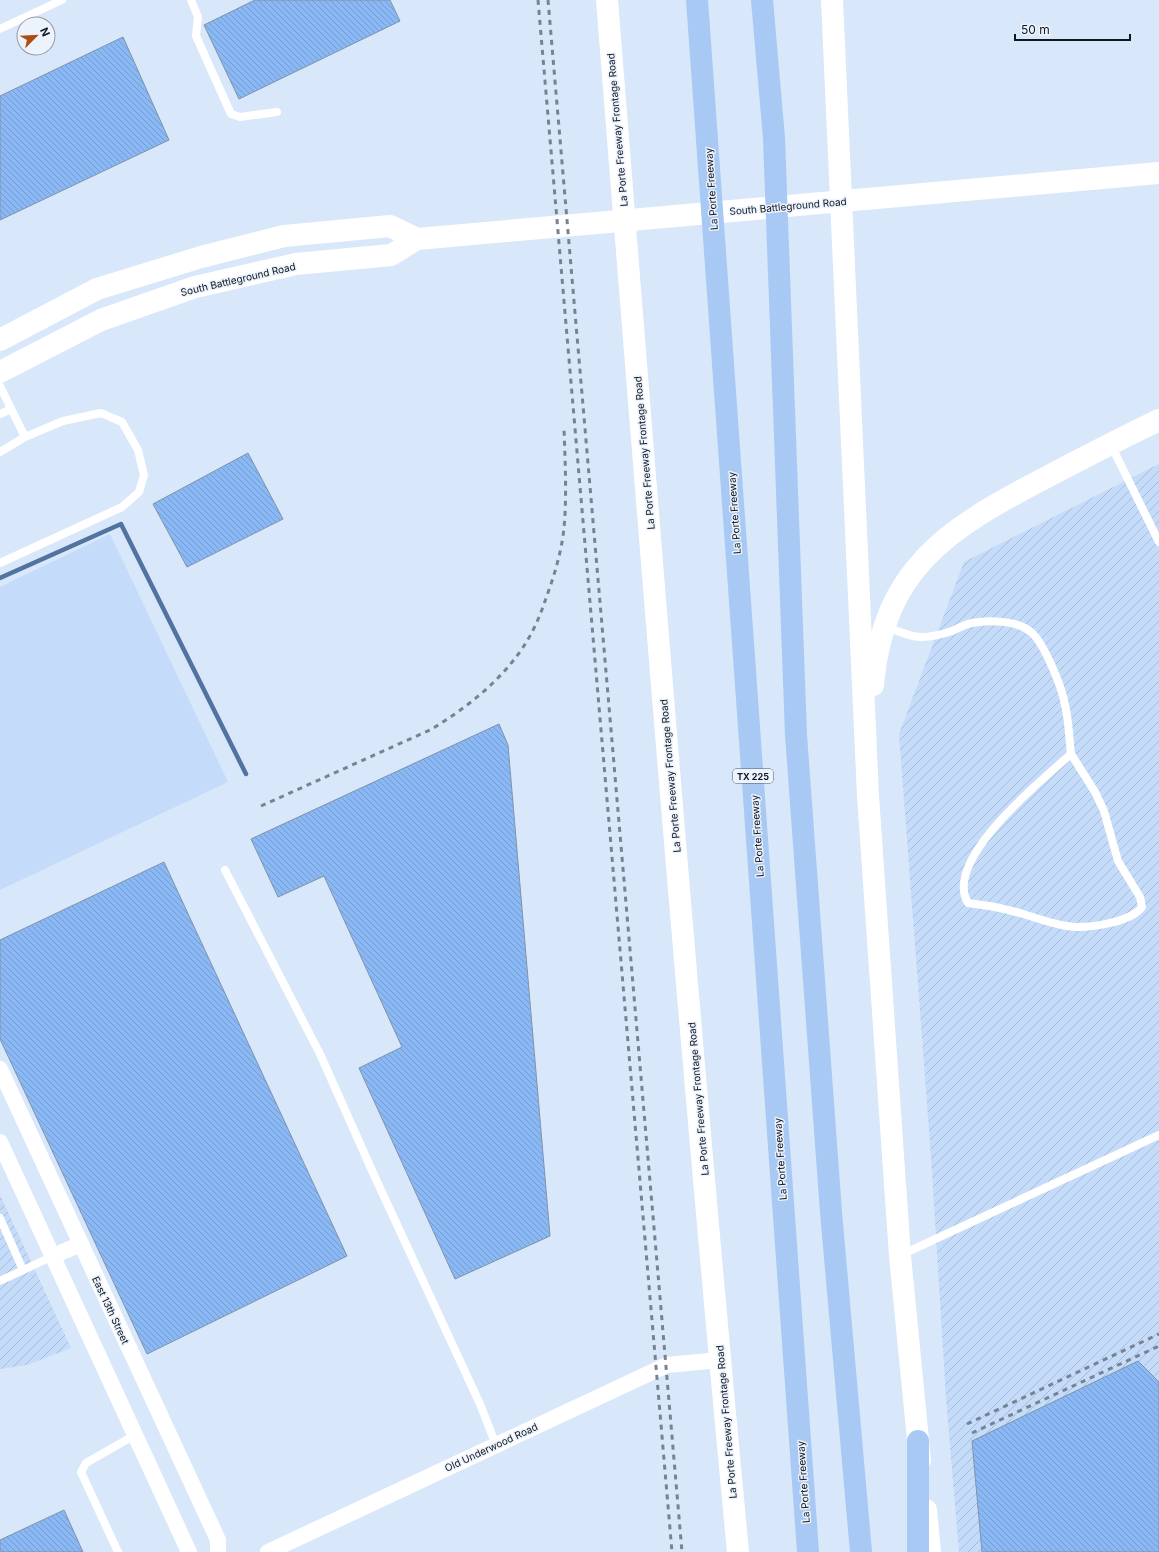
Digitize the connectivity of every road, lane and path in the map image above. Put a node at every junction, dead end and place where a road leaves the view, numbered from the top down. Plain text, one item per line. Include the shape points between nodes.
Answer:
1 (62, 0) edge
2 (191, 0) edge
3 (607, 0) edge
4 (697, 0) edge
5 (762, 0) edge
6 (832, 0) edge
7 (0, 29) edge
8 (277, 112) dead end
9 (1159, 173) edge
10 (625, 219) junction
11 (424, 238) junction
12 (0, 340) edge
13 (0, 372) edge
14 (0, 386) edge
15 (11, 409) junction
16 (0, 414) edge
17 (1159, 420) edge
18 (25, 437) junction
19 (1110, 444) junction
20 (0, 452) edge
21 (1159, 542) edge
22 (0, 563) edge
23 (885, 626) junction
24 (1071, 754) junction
25 (868, 796) junction
26 (225, 870) dead end
27 (0, 1069) edge
28 (1159, 1135) edge
29 (0, 1142) edge
30 (0, 1218) edge
31 (81, 1244) junction
32 (53, 1256) junction
33 (900, 1256) junction
34 (22, 1270) junction
35 (0, 1281) edge
36 (720, 1360) junction
37 (135, 1435) junction
38 (918, 1441) junction
39 (496, 1445) junction
40 (118, 1552) edge
41 (189, 1552) edge
42 (218, 1552) edge
43 (268, 1552) edge
44 (738, 1552) edge
45 (808, 1552) edge
46 (861, 1552) edge
47 (918, 1552) edge
48 (930, 1552) edge

1 - 7 lane
2 - 8 lane via 198,17 196,36 231,114 240,117
3 - 10 main road, La Porte Freeway Frontage Road
4 - 45 highway, La Porte Freeway / TX 225
5 - 46 highway via 774,138 796,735 831,1212
6 - 25 main road
9 - 10 main road, South Battleground Road
10 - 11 main road, South Battleground Road
10 - 36 main road, La Porte Freeway Frontage Road
11 - 12 main road via 390,226 284,236 201,257 97,289
11 - 13 main road, South Battleground Road via 391,255 296,264 195,287 101,320
14 - 15 lane
15 - 16 lane
15 - 18 lane
17 - 19 main road
18 - 20 lane
18 - 22 lane via 63,421 101,413 122,422 138,450 144,475 139,492 122,507
19 - 21 lane
19 - 23 main road via 988,508 950,535 908,577
23 - 24 lane via 919,638 938,636 979,622 1014,624 1029,630 1038,639 1047,656 1065,705
23 - 25 main road via 875,664
24 - 24 lane via 1017,803 975,853 966,871 964,896 968,903 1006,909 1068,926 1101,925 1122,920 1137,914 1142,907 1140,897 1118,861 1096,792
25 - 33 main road
26 - 39 lane via 320,1054 480,1404
27 - 31 street, East 13th Street
28 - 33 lane
29 - 32 street
30 - 34 lane
31 - 32 street
31 - 42 street, East 13th Street via 218,1540
32 - 34 lane
32 - 37 street
33 - 38 main road
34 - 35 lane
36 - 39 street, Old Underwood Road via 667,1365
36 - 44 main road, La Porte Freeway Frontage Road
37 - 40 lane via 86,1463 81,1472
37 - 41 street
38 - 47 highway
38 - 48 main road
39 - 43 street, Old Underwood Road

